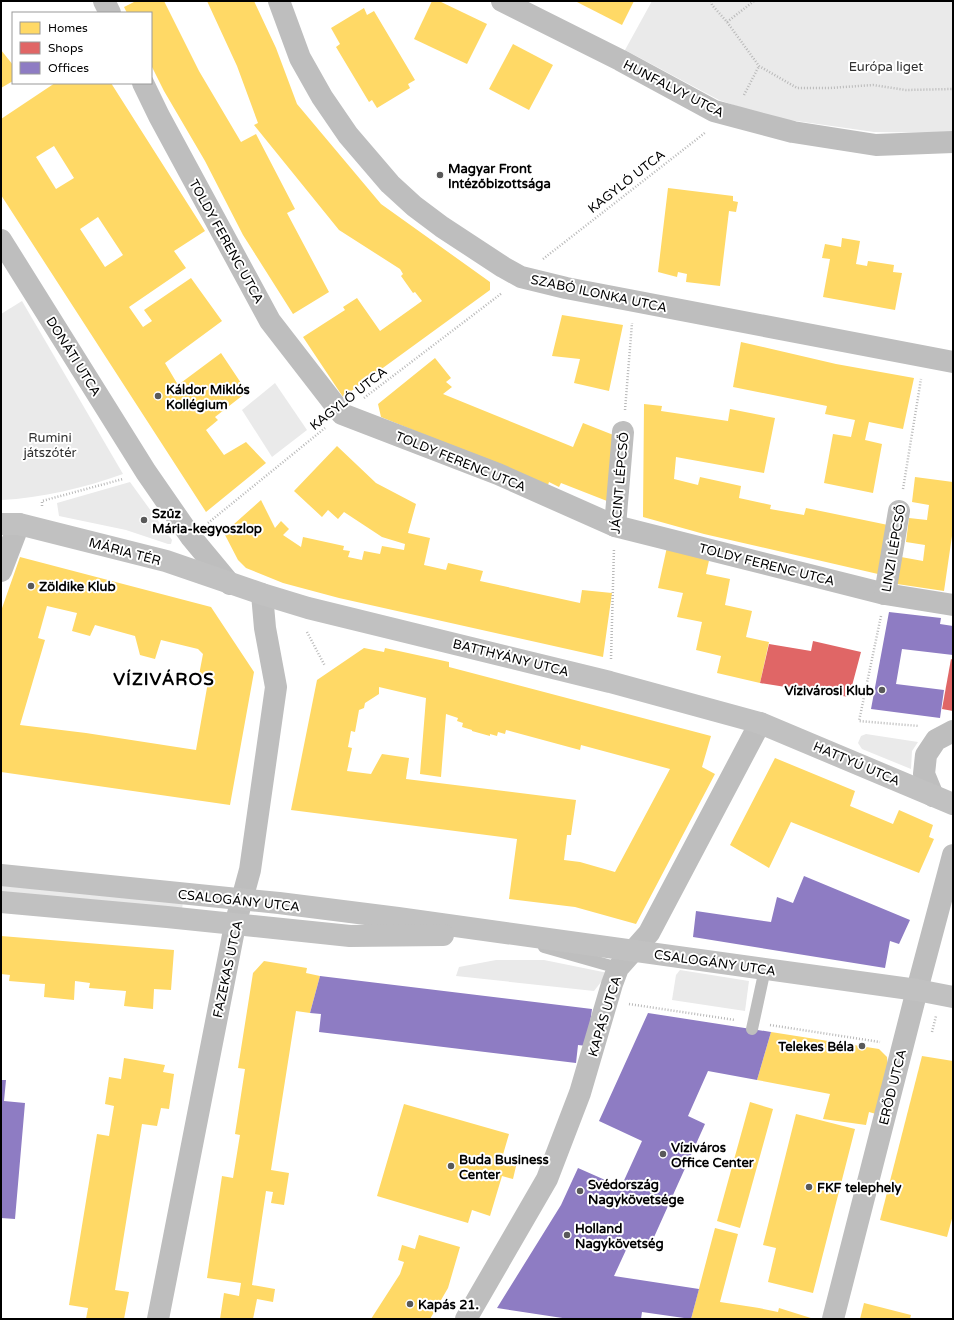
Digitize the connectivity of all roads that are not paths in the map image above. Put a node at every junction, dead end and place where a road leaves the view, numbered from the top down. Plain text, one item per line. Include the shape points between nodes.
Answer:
1 (104, 1) edge
2 (279, 1) edge
3 (502, 1) edge
4 (110, 12) edge
5 (143, 84) edge
6 (953, 142) edge
7 (1, 240) edge
8 (953, 362) edge
9 (623, 432) road end
10 (899, 511) road end
11 (10, 524) edge
12 (615, 526) junction
13 (1, 571) edge
14 (230, 584) junction
15 (262, 594) junction
16 (885, 594) junction
17 (953, 605) edge
18 (760, 723) junction
19 (953, 731) edge
20 (933, 796) junction
21 (953, 804) edge
22 (953, 855) edge
23 (1, 875) edge
24 (242, 900) junction
25 (1, 902) edge
26 (235, 925) junction
27 (477, 928) junction
28 (634, 951) junction
29 (618, 968) junction
30 (765, 969) junction
31 (917, 990) junction
32 (953, 997) edge
33 (752, 1029) dead end
34 (158, 1319) edge
35 (466, 1319) edge
36 (833, 1319) edge

1 - 4 street
2 - 8 street, SZABÓ ILONKA UTCA via 300,58 322,97 367,158 414,206 442,227 521,277 634,302
3 - 6 street, HUNFALVY UTCA via 714,111 793,132 876,145
5 - 12 street, TOLDY FERENC UTCA via 270,321 342,414 498,474
7 - 14 street, DONÁTI UTCA via 146,472 190,537
9 - 12 street, JÁCINT LÉPCSŐ
10 - 16 street, LINZI LÉPCSŐ
11 - 13 street
11 - 14 street, MÁRIA TÉR via 166,561
12 - 16 street, TOLDY FERENC UTCA
14 - 15 street, MÁRIA TÉR
15 - 18 street, BATTHYÁNY UTCA via 308,608 610,682
15 - 24 street, FAZEKAS UTCA via 276,687 250,870
16 - 17 street, TOLDY FERENC UTCA
18 - 20 street, HATTYÚ UTCA
18 - 28 street, KAPÁS UTCA via 649,933
19 - 20 street via 936,740 926,755 924,774
20 - 21 street, HATTYÚ UTCA
22 - 31 street, ERŐD UTCA
23 - 24 street, CSALOGÁNY UTCA
24 - 26 street, FAZEKAS UTCA
24 - 27 street, CSALOGÁNY UTCA
25 - 26 street, CSALOGÁNY UTCA
26 - 27 street, CSALOGÁNY UTCA via 350,936 443,935
26 - 34 street, FAZEKAS UTCA
27 - 28 street, CSALOGÁNY UTCA
27 - 29 lane, CSALOGÁNY UTCA
28 - 29 street, KAPÁS UTCA
28 - 30 street, CSALOGÁNY UTCA
29 - 35 street, KAPÁS UTCA via 580,1093 547,1179
30 - 31 street, CSALOGÁNY UTCA
30 - 33 lane
31 - 32 street, CSALOGÁNY UTCA
31 - 36 street, ERŐD UTCA

